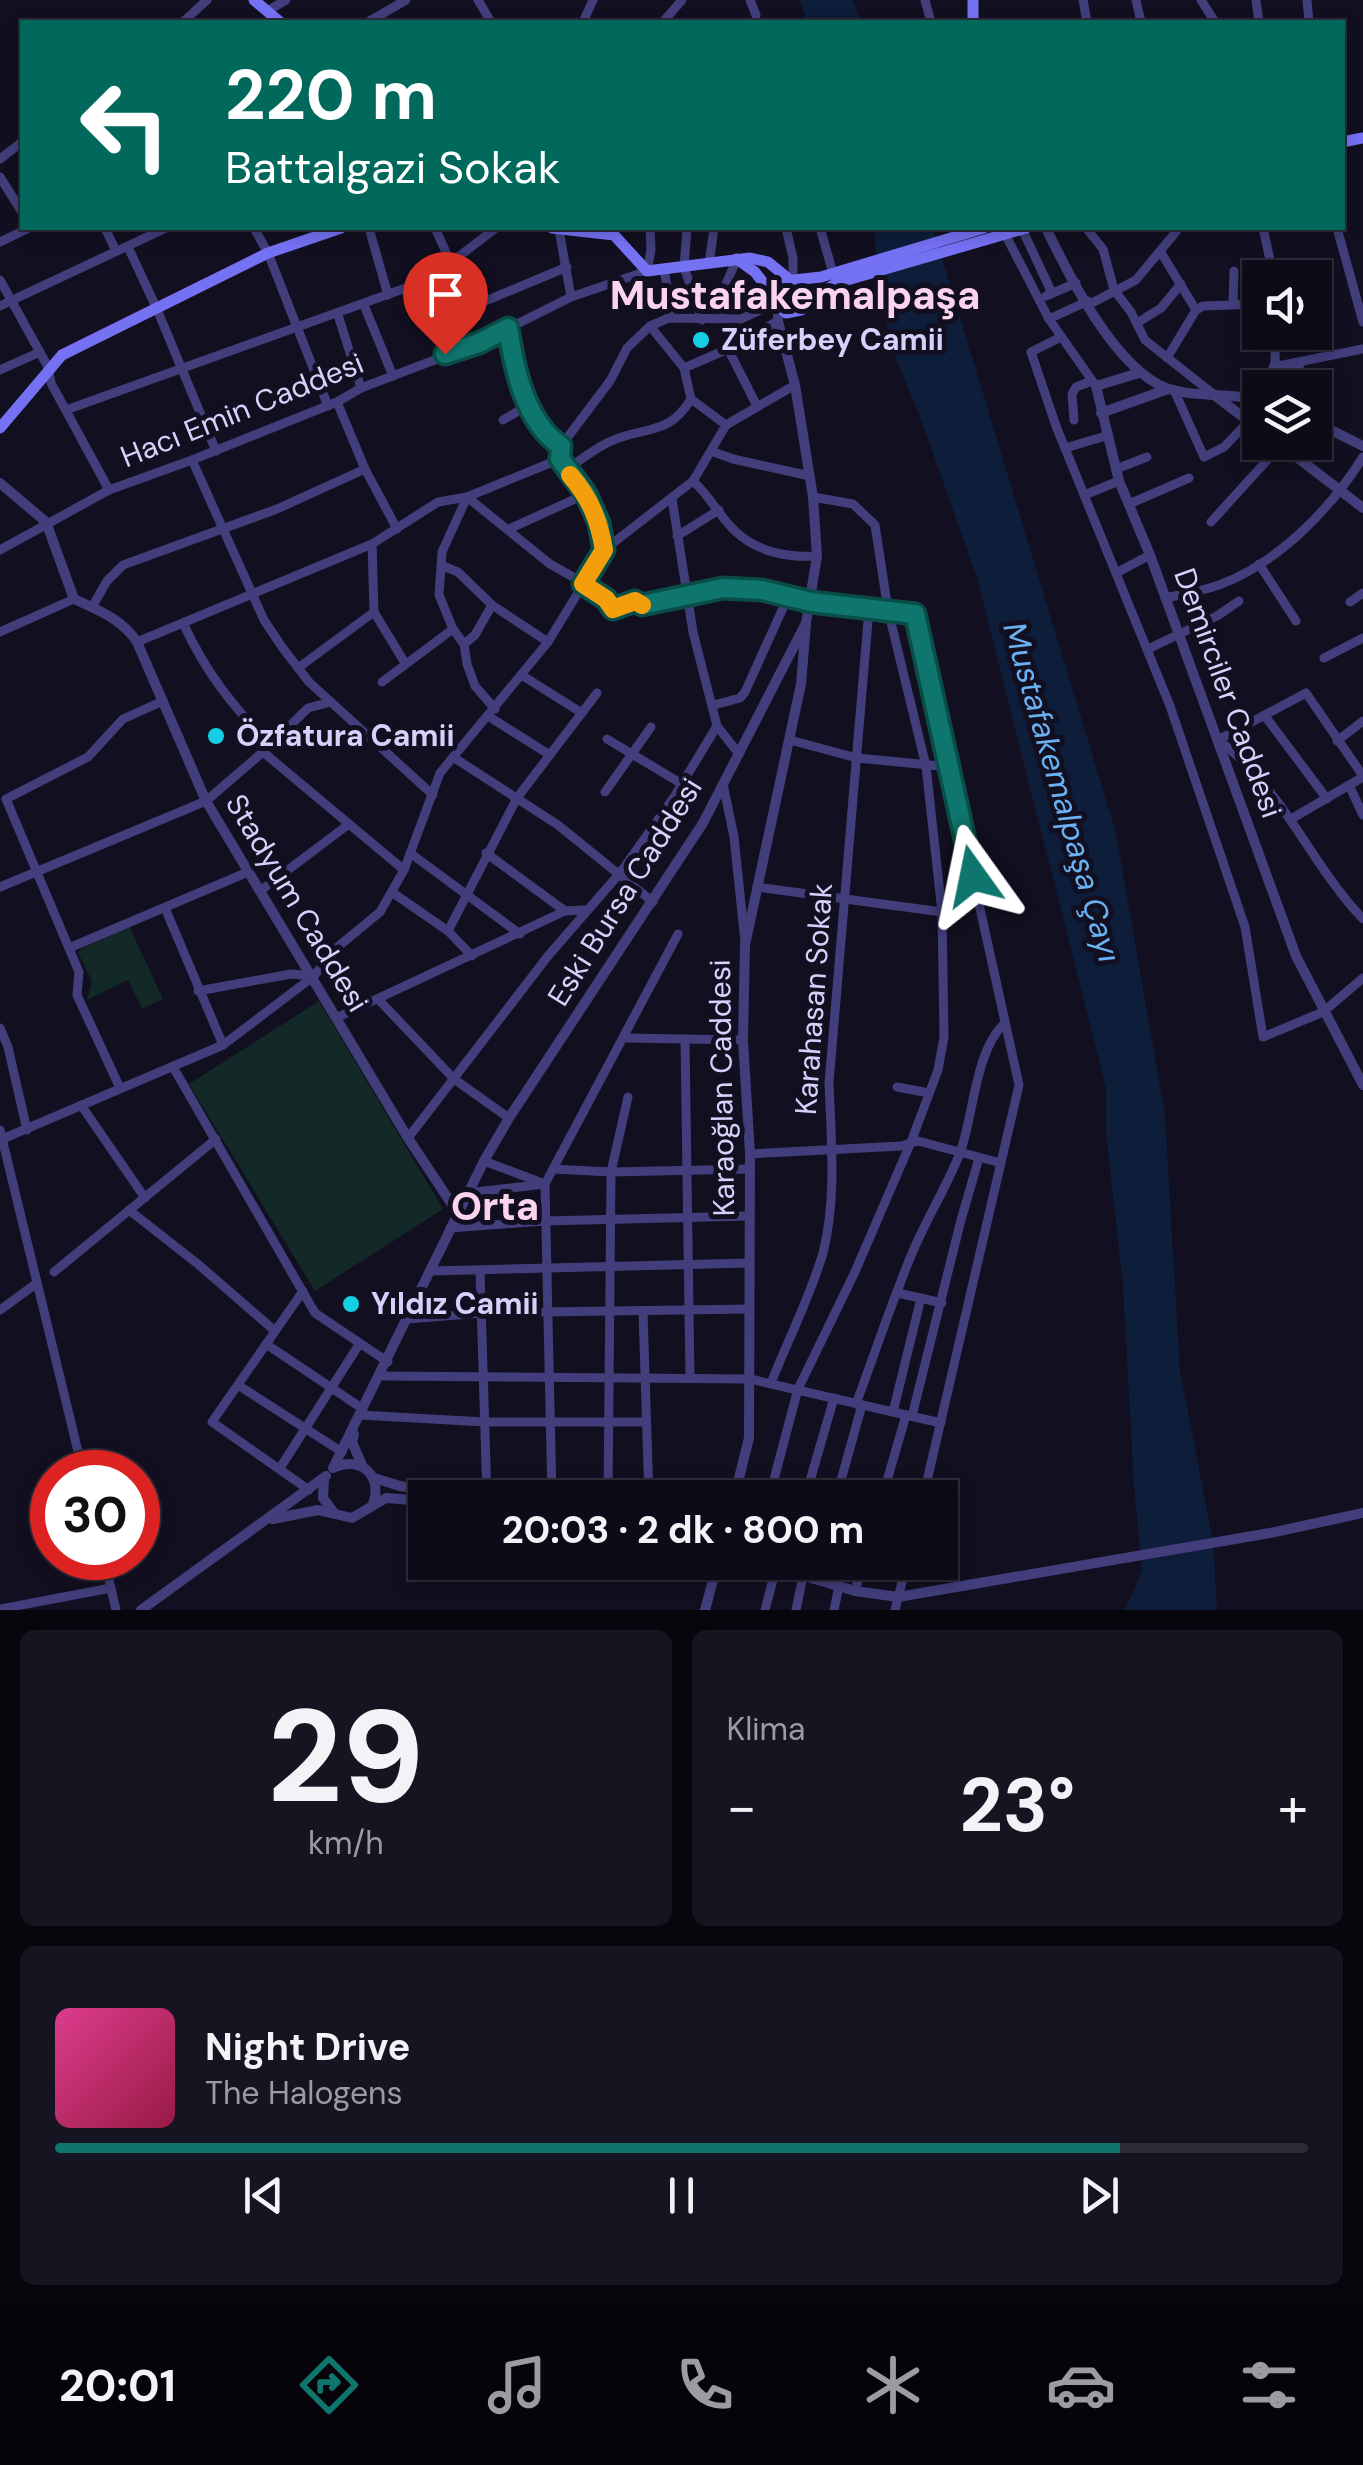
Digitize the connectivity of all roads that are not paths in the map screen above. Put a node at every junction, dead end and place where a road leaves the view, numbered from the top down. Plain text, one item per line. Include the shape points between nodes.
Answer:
1 (207, 0) edge
2 (254, 0) edge
3 (286, 0) edge
4 (406, 0) edge
5 (682, 0) edge
6 (750, 0) edge
7 (268, 10) junction
8 (756, 15) dead end
9 (190, 20) edge
10 (278, 20) edge
11 (371, 20) edge
12 (665, 20) edge
13 (0, 177) edge
14 (20, 209) edge
15 (25, 230) edge
16 (106, 230) edge
17 (162, 230) edge
18 (255, 230) edge
19 (331, 230) edge
20 (370, 230) edge
21 (436, 230) edge
22 (493, 230) edge
23 (555, 230) edge
24 (584, 230) edge
25 (650, 230) edge
26 (687, 230) edge
27 (714, 230) edge
28 (786, 230) edge
29 (821, 230) edge
30 (1018, 230) edge
31 (1025, 230) edge
32 (1047, 230) edge
33 (1088, 230) edge
34 (1178, 230) edge
35 (1263, 230) edge
36 (1338, 230) edge
37 (614, 231) edge
38 (983, 232) edge
39 (1006, 234) junction
40 (0, 242) edge
41 (128, 247) junction
42 (1160, 250) junction
43 (116, 252) junction
44 (268, 253) junction
45 (736, 259) junction
46 (1270, 260) edge
47 (450, 262) junction
48 (710, 264) junction
49 (684, 266) junction
50 (567, 267) junction
51 (664, 269) junction
52 (647, 271) junction
53 (1234, 271) dead end
54 (835, 278) junction
55 (0, 280) edge
56 (793, 280) junction
57 (1076, 283) junction
58 (1181, 284) junction
59 (1114, 290) junction
60 (1052, 293) junction
61 (388, 295) junction
62 (570, 298) junction
63 (1039, 299) junction
64 (12, 301) junction
65 (776, 302) junction
66 (1089, 303) junction
67 (1234, 303) junction
68 (1242, 303) edge
69 (364, 305) junction
70 (0, 306) edge
71 (805, 306) junction
72 (1361, 306) edge
73 (156, 307) junction
74 (1196, 310) junction
75 (338, 315) junction
76 (668, 318) junction
77 (1050, 319) junction
78 (702, 320) junction
79 (723, 320) junction
80 (778, 322) junction
81 (1363, 322) edge
82 (1137, 324) junction
83 (650, 326) junction
84 (296, 328) junction
85 (508, 328) junction
86 (1061, 337) junction
87 (728, 349) junction
88 (1363, 349) edge
89 (1275, 350) edge
90 (40, 352) junction
91 (1167, 358) junction
92 (1300, 363) junction
93 (48, 367) junction
94 (1274, 367) joint
95 (684, 368) junction
96 (0, 370) edge
97 (183, 370) junction
98 (1296, 370) edge
99 (1139, 373) junction
100 (393, 376) junction
101 (1094, 383) junction
102 (795, 385) junction
103 (35, 387) junction
104 (361, 388) junction
105 (1171, 389) junction
106 (1212, 393) junction
107 (1242, 397) edge
108 (58, 398) junction
109 (691, 398) junction
110 (332, 404) junction
111 (530, 404) junction
112 (757, 406) junction
113 (66, 410) junction
114 (1102, 413) junction
115 (1242, 417) edge
116 (502, 420) dead end
117 (1074, 420) dead end
118 (726, 424) junction
119 (0, 428) edge
120 (1242, 428) edge
121 (1332, 430) edge
122 (1106, 436) junction
123 (561, 446) junction
124 (1363, 446) edge
125 (1065, 448) junction
126 (216, 451) junction
127 (712, 451) junction
128 (1148, 457) dead end
129 (1363, 457) edge
130 (560, 459) junction
131 (192, 460) junction
132 (1265, 460) edge
133 (1301, 460) edge
134 (365, 469) junction
135 (566, 470) junction
136 (1117, 475) junction
137 (810, 476) junction
138 (1189, 478) dead end
139 (693, 482) junction
140 (0, 483) edge
141 (109, 490) junction
142 (1342, 490) junction
143 (586, 494) junction
144 (1084, 495) junction
145 (466, 498) junction
146 (813, 498) junction
147 (672, 500) junction
148 (1129, 504) junction
149 (1363, 508) edge
150 (719, 510) junction
151 (46, 522) junction
152 (1212, 522) dead end
153 (220, 528) junction
154 (397, 529) junction
155 (510, 529) junction
156 (678, 536) junction
157 (372, 544) junction
158 (0, 550) edge
159 (604, 550) junction
160 (1150, 555) junction
161 (817, 556) junction
162 (1259, 564) junction
163 (444, 566) junction
164 (1118, 572) junction
165 (583, 584) junction
166 (1363, 593) edge
167 (252, 594) junction
168 (686, 595) junction
169 (788, 597) junction
170 (1165, 598) junction
171 (74, 600) junction
172 (1240, 601) dead end
173 (811, 602) junction
174 (1350, 602) dead end
175 (492, 605) junction
176 (92, 607) junction
177 (869, 608) junction
178 (888, 610) junction
179 (374, 612) junction
180 (1296, 621) dead end
181 (182, 623) junction
182 (806, 623) junction
183 (453, 628) junction
184 (0, 632) edge
185 (1178, 636) junction
186 (1363, 638) edge
187 (137, 642) junction
188 (548, 642) junction
189 (464, 644) junction
190 (1148, 650) junction
191 (1324, 658) dead end
192 (404, 663) junction
193 (298, 668) junction
194 (523, 676) junction
195 (309, 682) junction
196 (382, 682) dead end
197 (597, 692) dead end
198 (162, 701) junction
199 (332, 702) junction
200 (714, 706) junction
201 (308, 708) junction
202 (492, 712) junction
203 (582, 712) junction
204 (1265, 716) junction
205 (1363, 721) edge
206 (717, 726) junction
207 (651, 727) dead end
208 (607, 739) dead end
209 (790, 740) junction
210 (1218, 740) junction
211 (1338, 742) junction
212 (266, 749) junction
213 (739, 754) junction
214 (550, 755) junction
215 (633, 755) junction
216 (453, 757) junction
217 (857, 758) junction
218 (926, 766) junction
219 (950, 767) junction
220 (1363, 776) edge
221 (682, 784) junction
222 (723, 784) junction
223 (1350, 785) junction
224 (605, 792) dead end
225 (433, 795) junction
226 (517, 798) junction
227 (1327, 798) junction
228 (206, 800) junction
229 (1363, 815) edge
230 (1291, 818) junction
231 (350, 824) junction
232 (410, 853) junction
233 (486, 853) junction
234 (404, 870) junction
235 (36, 872) junction
236 (248, 872) junction
237 (620, 873) junction
238 (0, 887) edge
239 (757, 887) junction
240 (260, 891) junction
241 (394, 894) junction
242 (466, 894) junction
243 (845, 898) junction
244 (653, 902) junction
245 (165, 908) junction
246 (585, 910) junction
247 (565, 911) junction
248 (942, 912) junction
249 (1363, 919) edge
250 (448, 930) junction
251 (520, 934) junction
252 (678, 934) dead end
253 (746, 944) junction
254 (69, 948) junction
255 (472, 956) junction
256 (314, 976) junction
257 (1363, 978) edge
258 (198, 992) junction
259 (378, 999) junction
260 (1324, 1012) junction
261 (336, 1018) junction
262 (1005, 1023) junction
263 (0, 1028) edge
264 (625, 1038) junction
265 (685, 1040) junction
266 (743, 1040) junction
267 (223, 1045) junction
268 (173, 1067) junction
269 (454, 1080) junction
270 (1363, 1085) edge
271 (897, 1087) dead end
272 (120, 1088) junction
273 (930, 1093) junction
274 (628, 1097) dead end
275 (81, 1106) junction
276 (509, 1118) junction
277 (27, 1130) junction
278 (1, 1136) edge
279 (408, 1138) junction
280 (216, 1139) junction
281 (911, 1142) junction
282 (832, 1150) junction
283 (960, 1153) junction
284 (750, 1154) junction
285 (980, 1158) junction
286 (484, 1161) junction
287 (1001, 1163) junction
288 (750, 1168) junction
289 (553, 1169) junction
290 (611, 1172) junction
291 (688, 1172) junction
292 (545, 1184) junction
293 (467, 1192) junction
294 (144, 1198) junction
295 (129, 1210) junction
296 (457, 1212) junction
297 (688, 1216) junction
298 (749, 1216) junction
299 (610, 1219) junction
300 (545, 1221) junction
301 (450, 1228) junction
302 (749, 1262) junction
303 (688, 1264) junction
304 (610, 1265) junction
305 (547, 1268) junction
306 (431, 1271) junction
307 (480, 1271) junction
308 (54, 1272) dead end
309 (37, 1283) junction
310 (303, 1291) junction
311 (898, 1293) junction
312 (921, 1298) junction
313 (942, 1302) junction
314 (749, 1309) junction
315 (0, 1310) edge
316 (689, 1311) junction
317 (548, 1312) junction
318 (643, 1312) junction
319 (482, 1313) junction
320 (609, 1313) junction
321 (408, 1319) junction
322 (275, 1331) junction
323 (360, 1343) junction
324 (266, 1344) junction
325 (388, 1362) junction
326 (381, 1376) junction
327 (484, 1376) junction
328 (550, 1377) junction
329 (610, 1377) junction
330 (646, 1378) junction
331 (690, 1378) junction
332 (750, 1379) junction
333 (771, 1382) junction
334 (238, 1385) junction
335 (331, 1388) junction
336 (798, 1389) junction
337 (834, 1398) junction
338 (859, 1404) junction
339 (894, 1412) junction
340 (359, 1416) junction
341 (909, 1416) junction
342 (484, 1422) junction
343 (609, 1422) junction
344 (646, 1422) junction
345 (550, 1423) junction
346 (942, 1423) junction
347 (306, 1428) junction
348 (78, 1450) edge
349 (342, 1452) junction
350 (362, 1466) junction
351 (280, 1468) junction
352 (330, 1472) junction
353 (374, 1478) junction
354 (486, 1480) edge
355 (552, 1480) edge
356 (608, 1480) edge
357 (648, 1480) edge
358 (738, 1480) edge
359 (774, 1480) edge
360 (810, 1480) edge
361 (840, 1480) edge
362 (888, 1480) edge
363 (928, 1480) edge
364 (408, 1487) edge
365 (309, 1490) junction
366 (408, 1499) edge
367 (370, 1508) junction
368 (334, 1513) junction
369 (1363, 1513) edge
370 (267, 1521) junction
371 (109, 1580) edge
372 (713, 1580) edge
373 (777, 1580) edge
374 (807, 1580) edge
375 (818, 1580) edge
376 (858, 1580) edge
377 (902, 1580) edge
378 (839, 1586) junction
379 (111, 1588) junction
380 (855, 1591) junction
381 (898, 1597) junction
382 (0, 1609) edge
383 (116, 1610) edge
384 (141, 1610) edge
385 (704, 1610) edge
386 (765, 1610) edge
387 (796, 1610) edge
388 (834, 1610) edge
389 (895, 1610) edge

1 - 9 street
2 - 7 main road
3 - 7 street
4 - 11 street
5 - 12 street
6 - 8 street
7 - 10 main road
13 - 14 street
15 - 40 street
16 - 43 street
17 - 41 street
18 - 44 street
19 - 44 main road
20 - 61 street
21 - 47 street
22 - 47 street
23 - 50 street
24 - 37 main road
25 - 52 street
26 - 49 street
27 - 48 street
28 - 56 street
29 - 54 street
30 - 39 main road
31 - 60 street
32 - 57 street
33 - 59 street via 1103,248
34 - 42 street
35 - 46 street
36 - 72 street
37 - 52 main road
38 - 39 main road
38 - 54 main road
39 - 63 street, Demirciler Caddesi
41 - 43 street
41 - 73 street
42 - 58 street
42 - 59 street via 1136,280
43 - 64 street
44 - 73 main road
44 - 84 street
45 - 48 main road, Hacı Emin Caddesi
45 - 56 main road via 768,262
45 - 65 main road via 755,272
45 - 79 street via 722,292
47 - 50 street via 471,307
47 - 61 street via 428,280
48 - 49 main road, Hacı Emin Caddesi
49 - 51 main road, Hacı Emin Caddesi
49 - 78 street
50 - 62 street
51 - 52 main road, Hacı Emin Caddesi
51 - 76 street
52 - 62 street, Hacı Emin Caddesi
53 - 67 street
54 - 56 main road
54 - 71 main road
55 - 64 street
56 - 65 main road via 780,284
56 - 71 main road via 807,291
57 - 60 street
57 - 66 street
58 - 74 street
58 - 82 street
59 - 66 street
59 - 82 street
60 - 63 street
61 - 69 street
62 - 85 street, Hacı Emin Caddesi
63 - 77 street, Demirciler Caddesi
64 - 70 street
64 - 90 street
65 - 71 main road via 792,314
65 - 79 street via 741,320
65 - 80 street, Eski Bursa Caddesi
66 - 77 street
66 - 99 street
67 - 68 street
67 - 74 street
69 - 75 street
69 - 100 street
72 - 81 street
73 - 93 main road
73 - 97 street
74 - 91 street
75 - 84 street
75 - 104 street
76 - 78 street
76 - 83 street
77 - 86 street, Demirciler Caddesi
78 - 79 street
80 - 87 street
80 - 102 street, Eski Bursa Caddesi
82 - 91 street
83 - 95 street
83 - 123 street via 627,348
84 - 97 street
84 - 110 street
85 - 100 street, Hacı Emin Caddesi
85 - 111 street via 516,375
86 - 101 street, Demirciler Caddesi
86 - 125 street via 1031,352
87 - 95 street
87 - 112 street
88 - 92 street
89 - 94 street
90 - 93 street
90 - 96 street
91 - 106 street
92 - 94 street
92 - 98 street
93 - 103 main road
93 - 108 street
95 - 109 street
97 - 113 street
97 - 126 street
99 - 101 street
99 - 105 street
100 - 104 street, Hacı Emin Caddesi
101 - 114 street, Demirciler Caddesi
101 - 117 street via 1072,394
102 - 112 street
102 - 137 street, Eski Bursa Caddesi
103 - 108 street
103 - 119 main road
104 - 110 street, Hacı Emin Caddesi
105 - 106 street
105 - 114 street
105 - 120 street via 1204,457
106 - 107 street
106 - 115 street
108 - 113 street
109 - 118 street
109 - 135 street via 682,415 663,428 610,441
110 - 126 street, Hacı Emin Caddesi
110 - 134 street
111 - 116 street
111 - 123 street
112 - 118 street
113 - 141 street
114 - 122 street, Demirciler Caddesi
118 - 127 street
121 - 124 street
122 - 125 street
122 - 136 street, Demirciler Caddesi
123 - 130 street
125 - 144 street
126 - 131 street, Hacı Emin Caddesi
127 - 137 street
127 - 139 street
128 - 136 street
129 - 142 street
130 - 135 street
130 - 145 street
131 - 141 street, Hacı Emin Caddesi
131 - 153 street
132 - 152 street
133 - 142 street
134 - 153 street
134 - 154 street
135 - 143 street
136 - 144 street
136 - 148 street, Demirciler Caddesi
137 - 146 street, Eski Bursa Caddesi
138 - 148 street
139 - 147 street
139 - 150 street
140 - 151 street
141 - 151 street, Hacı Emin Caddesi
142 - 149 street
142 - 162 street
143 - 155 street
143 - 159 street
144 - 164 street
145 - 154 street via 438,502
145 - 155 street
145 - 163 street via 442,552
146 - 161 street, Eski Bursa Caddesi
146 - 178 street via 854,504 875,525
147 - 156 street
147 - 159 street
148 - 160 street, Demirciler Caddesi
150 - 156 street
150 - 161 street via 736,533 761,548 790,558
151 - 158 street, Hacı Emin Caddesi
151 - 171 street
153 - 167 street
153 - 176 street via 123,565
154 - 157 street
155 - 165 street
156 - 168 street
157 - 167 street
157 - 179 street
159 - 165 street
160 - 164 street
160 - 170 street, Demirciler Caddesi
161 - 173 street, Eski Bursa Caddesi
162 - 170 street via 1218,585
162 - 180 street
163 - 175 street
163 - 183 street via 440,595
164 - 190 street
165 - 168 street via 613,609
165 - 188 street
166 - 174 street
167 - 181 street
167 - 193 street
168 - 169 street via 723,588
168 - 200 street
169 - 173 street
169 - 200 street via 745,692
170 - 185 street, Demirciler Caddesi
171 - 176 street, Stadyum Caddesi
171 - 184 street
172 - 185 street
173 - 177 street
173 - 182 street, Eski Bursa Caddesi
175 - 188 street
175 - 189 street
176 - 187 street, Stadyum Caddesi
177 - 178 street
177 - 217 street, Karahasan Sokak
178 - 218 street
178 - 219 street via 915,614
179 - 192 street
179 - 193 street
181 - 187 street
181 - 212 street via 218,688
182 - 209 street, Karaoğlan Caddesi
182 - 213 street, Eski Bursa Caddesi
183 - 189 street
183 - 192 street
185 - 190 street
185 - 210 street, Demirciler Caddesi
186 - 191 street
187 - 198 street, Stadyum Caddesi
188 - 194 street
189 - 202 street via 466,664
190 - 260 street via 1245,927 1263,1037
192 - 196 street
193 - 195 street
194 - 202 street
194 - 203 street
195 - 199 street
195 - 201 street
197 - 203 street
198 - 228 street, Stadyum Caddesi
198 - 235 street via 124,718 88,757 6,799
199 - 201 street
199 - 225 street
200 - 206 street
201 - 212 street
202 - 214 street
202 - 216 street
203 - 214 street
204 - 210 street
204 - 211 street via 1306,693
204 - 227 street
205 - 211 street
206 - 213 street
206 - 221 street
207 - 215 street
208 - 215 street
209 - 217 street
209 - 239 street, Karaoğlan Caddesi
210 - 230 street
210 - 260 street, Demirciler Caddesi via 1296,956
211 - 220 street
212 - 228 street
212 - 231 street
213 - 222 street, Eski Bursa Caddesi
214 - 226 street
215 - 221 street
215 - 224 street
216 - 225 street
216 - 226 street
217 - 218 street
217 - 243 street, Karahasan Sokak
218 - 219 street
218 - 248 street
219 - 262 street
220 - 223 street
221 - 237 street
222 - 244 street, Eski Bursa Caddesi
222 - 253 street
223 - 227 street
223 - 229 street
225 - 232 street
226 - 233 street
226 - 237 street
227 - 230 street
228 - 235 street
228 - 236 street, Stadyum Caddesi
230 - 249 street
231 - 234 street
231 - 240 street
232 - 234 street
232 - 242 street
233 - 242 street
233 - 247 street
234 - 241 street
235 - 238 street
235 - 254 street
236 - 240 street, Stadyum Caddesi
236 - 245 street
237 - 244 street
237 - 246 street
239 - 243 street
239 - 253 street, Karaoğlan Caddesi
240 - 256 street, Stadyum Caddesi
241 - 250 street
241 - 256 street
242 - 250 street
242 - 251 street
243 - 248 street
243 - 282 street, Karahasan Sokak via 829,1083
244 - 276 street, Eski Bursa Caddesi
245 - 254 street
245 - 258 street
246 - 247 street
246 - 269 street
247 - 251 street
248 - 273 street via 944,1036
250 - 255 street
251 - 255 street
252 - 264 street
253 - 266 street, Karaoğlan Caddesi
254 - 272 street via 79,972 77,996
255 - 259 street
256 - 258 street via 291,974
256 - 261 street, Stadyum Caddesi
256 - 267 street
257 - 260 street
258 - 267 street
259 - 261 street
259 - 269 street
260 - 270 street, Demirciler Caddesi
261 - 279 street, Stadyum Caddesi
262 - 283 street via 985,1050
262 - 287 street via 1019,1084
263 - 277 street
264 - 265 street
264 - 289 street
265 - 266 street
265 - 291 street
266 - 284 street, Karaoğlan Caddesi
267 - 268 street
268 - 272 street
268 - 280 street
269 - 276 street
269 - 279 street
271 - 273 street
272 - 275 street
273 - 281 street
274 - 290 street
275 - 277 street
275 - 294 street
276 - 286 street, Eski Bursa Caddesi
277 - 278 street
278 - 309 street
279 - 296 street, Stadyum Caddesi
280 - 294 street
280 - 310 street
281 - 282 street
281 - 283 street
281 - 336 street
282 - 284 street
282 - 333 street, Karahasan Sokak via 823,1250
283 - 285 street
283 - 311 street
284 - 288 street, Karaoğlan Caddesi
285 - 287 street
285 - 313 street
286 - 292 street
286 - 293 street, Eski Bursa Caddesi
287 - 346 street
288 - 291 street
288 - 298 street, Karaoğlan Caddesi
289 - 290 street
289 - 292 street
290 - 291 street
290 - 299 street
291 - 297 street
292 - 293 street
292 - 300 street
293 - 296 street, Eski Bursa Caddesi
294 - 295 street
295 - 308 street
295 - 322 street
296 - 301 street, Eski Bursa Caddesi
297 - 298 street
297 - 299 street
297 - 303 street
298 - 302 street, Karaoğlan Caddesi
299 - 300 street
299 - 304 street
300 - 301 street
300 - 305 street
301 - 306 street, Eski Bursa Caddesi
302 - 303 street
302 - 314 street, Karaoğlan Caddesi
303 - 304 street
303 - 316 street
304 - 305 street
304 - 320 street
305 - 307 street
305 - 317 street
306 - 307 street
306 - 321 street, Eski Bursa Caddesi
307 - 319 street
309 - 315 street
309 - 348 street
310 - 322 street
310 - 323 street via 315,1312
311 - 312 street
311 - 338 street
312 - 313 street
312 - 339 street
313 - 341 street
314 - 316 street
314 - 332 street, Karaoğlan Caddesi
316 - 318 street
316 - 331 street
317 - 319 street
317 - 320 street
317 - 328 street
318 - 320 street
318 - 330 street
319 - 321 street
319 - 327 street
320 - 329 street
321 - 325 street, Eski Bursa Caddesi
322 - 324 street
323 - 325 street
323 - 335 street
324 - 334 street
324 - 335 street
325 - 326 street, Eski Bursa Caddesi
326 - 327 street
326 - 340 street, Eski Bursa Caddesi
327 - 328 street
327 - 342 street
328 - 329 street
328 - 345 street
329 - 330 street
329 - 343 street
330 - 331 street
330 - 344 street
331 - 332 street
332 - 333 street
332 - 358 street via 749,1438
333 - 336 street
334 - 347 street
334 - 351 street via 212,1422
335 - 340 street
335 - 347 street
336 - 337 street
336 - 359 street
337 - 338 street
337 - 360 street
338 - 339 street
338 - 361 street
339 - 341 street
340 - 342 street
340 - 349 street, Eski Bursa Caddesi
340 - 350 street via 352,1442
341 - 346 street
341 - 362 street
342 - 345 street
342 - 354 street
343 - 344 street
343 - 345 street
343 - 356 street
344 - 357 street
345 - 355 street
346 - 363 street
347 - 349 street
347 - 351 street
349 - 352 street, Eski Bursa Caddesi
350 - 352 street via 344,1463
350 - 353 street
351 - 365 street
352 - 365 street, Eski Bursa Caddesi
352 - 368 street via 323,1498
353 - 364 street
353 - 367 street
365 - 370 street, Eski Bursa Caddesi
366 - 367 street via 392,1497
367 - 368 street via 352,1518
368 - 370 street via 304,1511
369 - 381 street
370 - 384 street, Eski Bursa Caddesi
371 - 379 street
372 - 385 street
373 - 386 street
374 - 387 street
375 - 378 street
376 - 380 street
377 - 381 street
378 - 380 street
378 - 388 street
379 - 382 street
379 - 383 street
380 - 381 street
381 - 389 street

